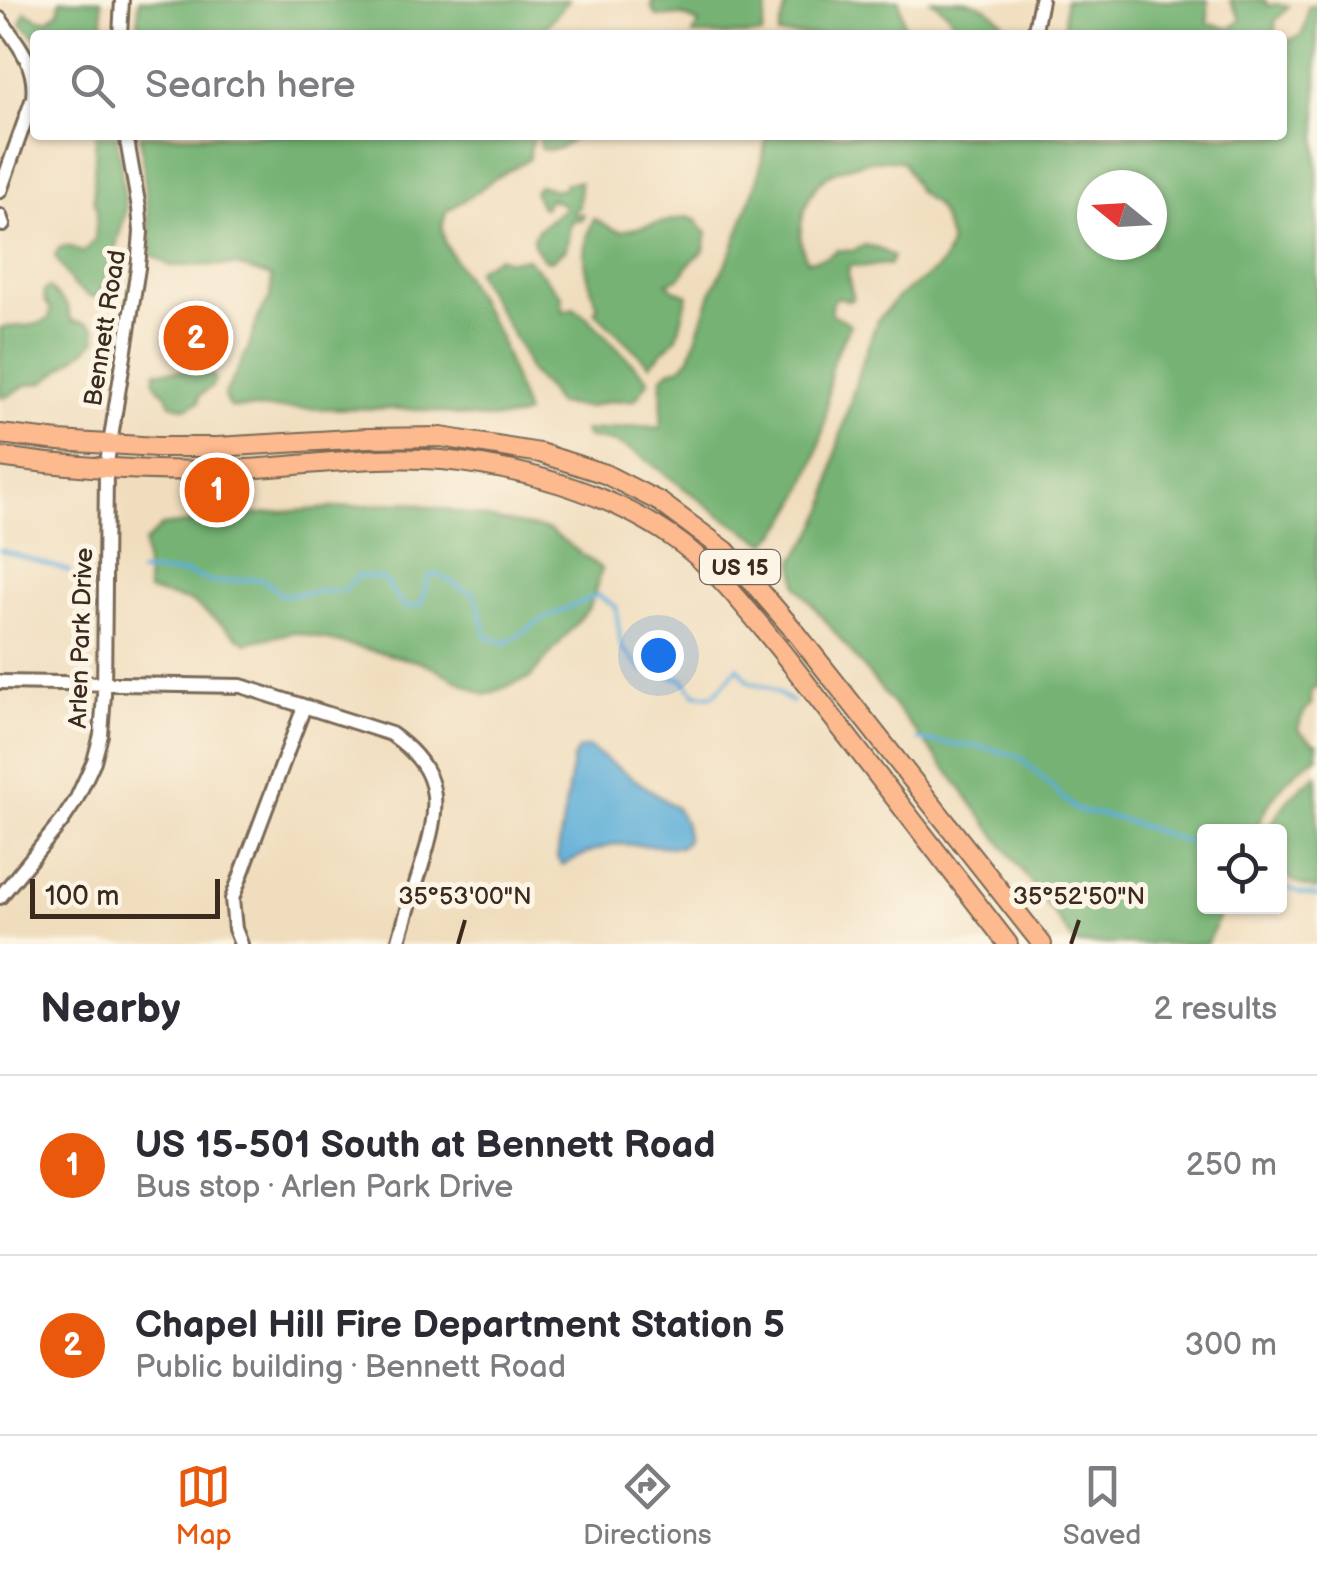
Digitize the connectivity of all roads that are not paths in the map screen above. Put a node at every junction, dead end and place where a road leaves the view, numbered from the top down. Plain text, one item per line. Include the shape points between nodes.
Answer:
1 (122, 0) edge
2 (1041, 0) edge
3 (0, 19) edge
4 (120, 30) edge
5 (1035, 30) edge
6 (30, 65) edge
7 (30, 106) edge
8 (127, 140) edge
9 (0, 191) edge
10 (0, 434) edge
11 (109, 445) junction
12 (0, 457) edge
13 (106, 469) junction
14 (0, 682) edge
15 (104, 683) junction
16 (304, 707) junction
17 (0, 897) edge
18 (242, 944) edge
19 (398, 944) edge
20 (1008, 944) edge
21 (1042, 944) edge

1 - 4 street
2 - 5 street
3 - 6 street
7 - 9 street
8 - 11 street, Bennett Road via 140,250
10 - 11 highway, US 15
11 - 13 street, Bennett Road
11 - 21 highway, US 15 via 441,437 540,453 605,474 660,502 726,552 760,591
12 - 13 highway, US 15
13 - 15 street, Arlen Park Drive
13 - 20 highway, US 15 via 440,460 599,496 649,522 686,548 747,610
14 - 15 street
15 - 16 street via 240,686
15 - 17 street, Arlen Park Drive via 101,735 88,777 62,822
16 - 18 street via 232,899
16 - 19 street via 391,734 426,769 436,815

